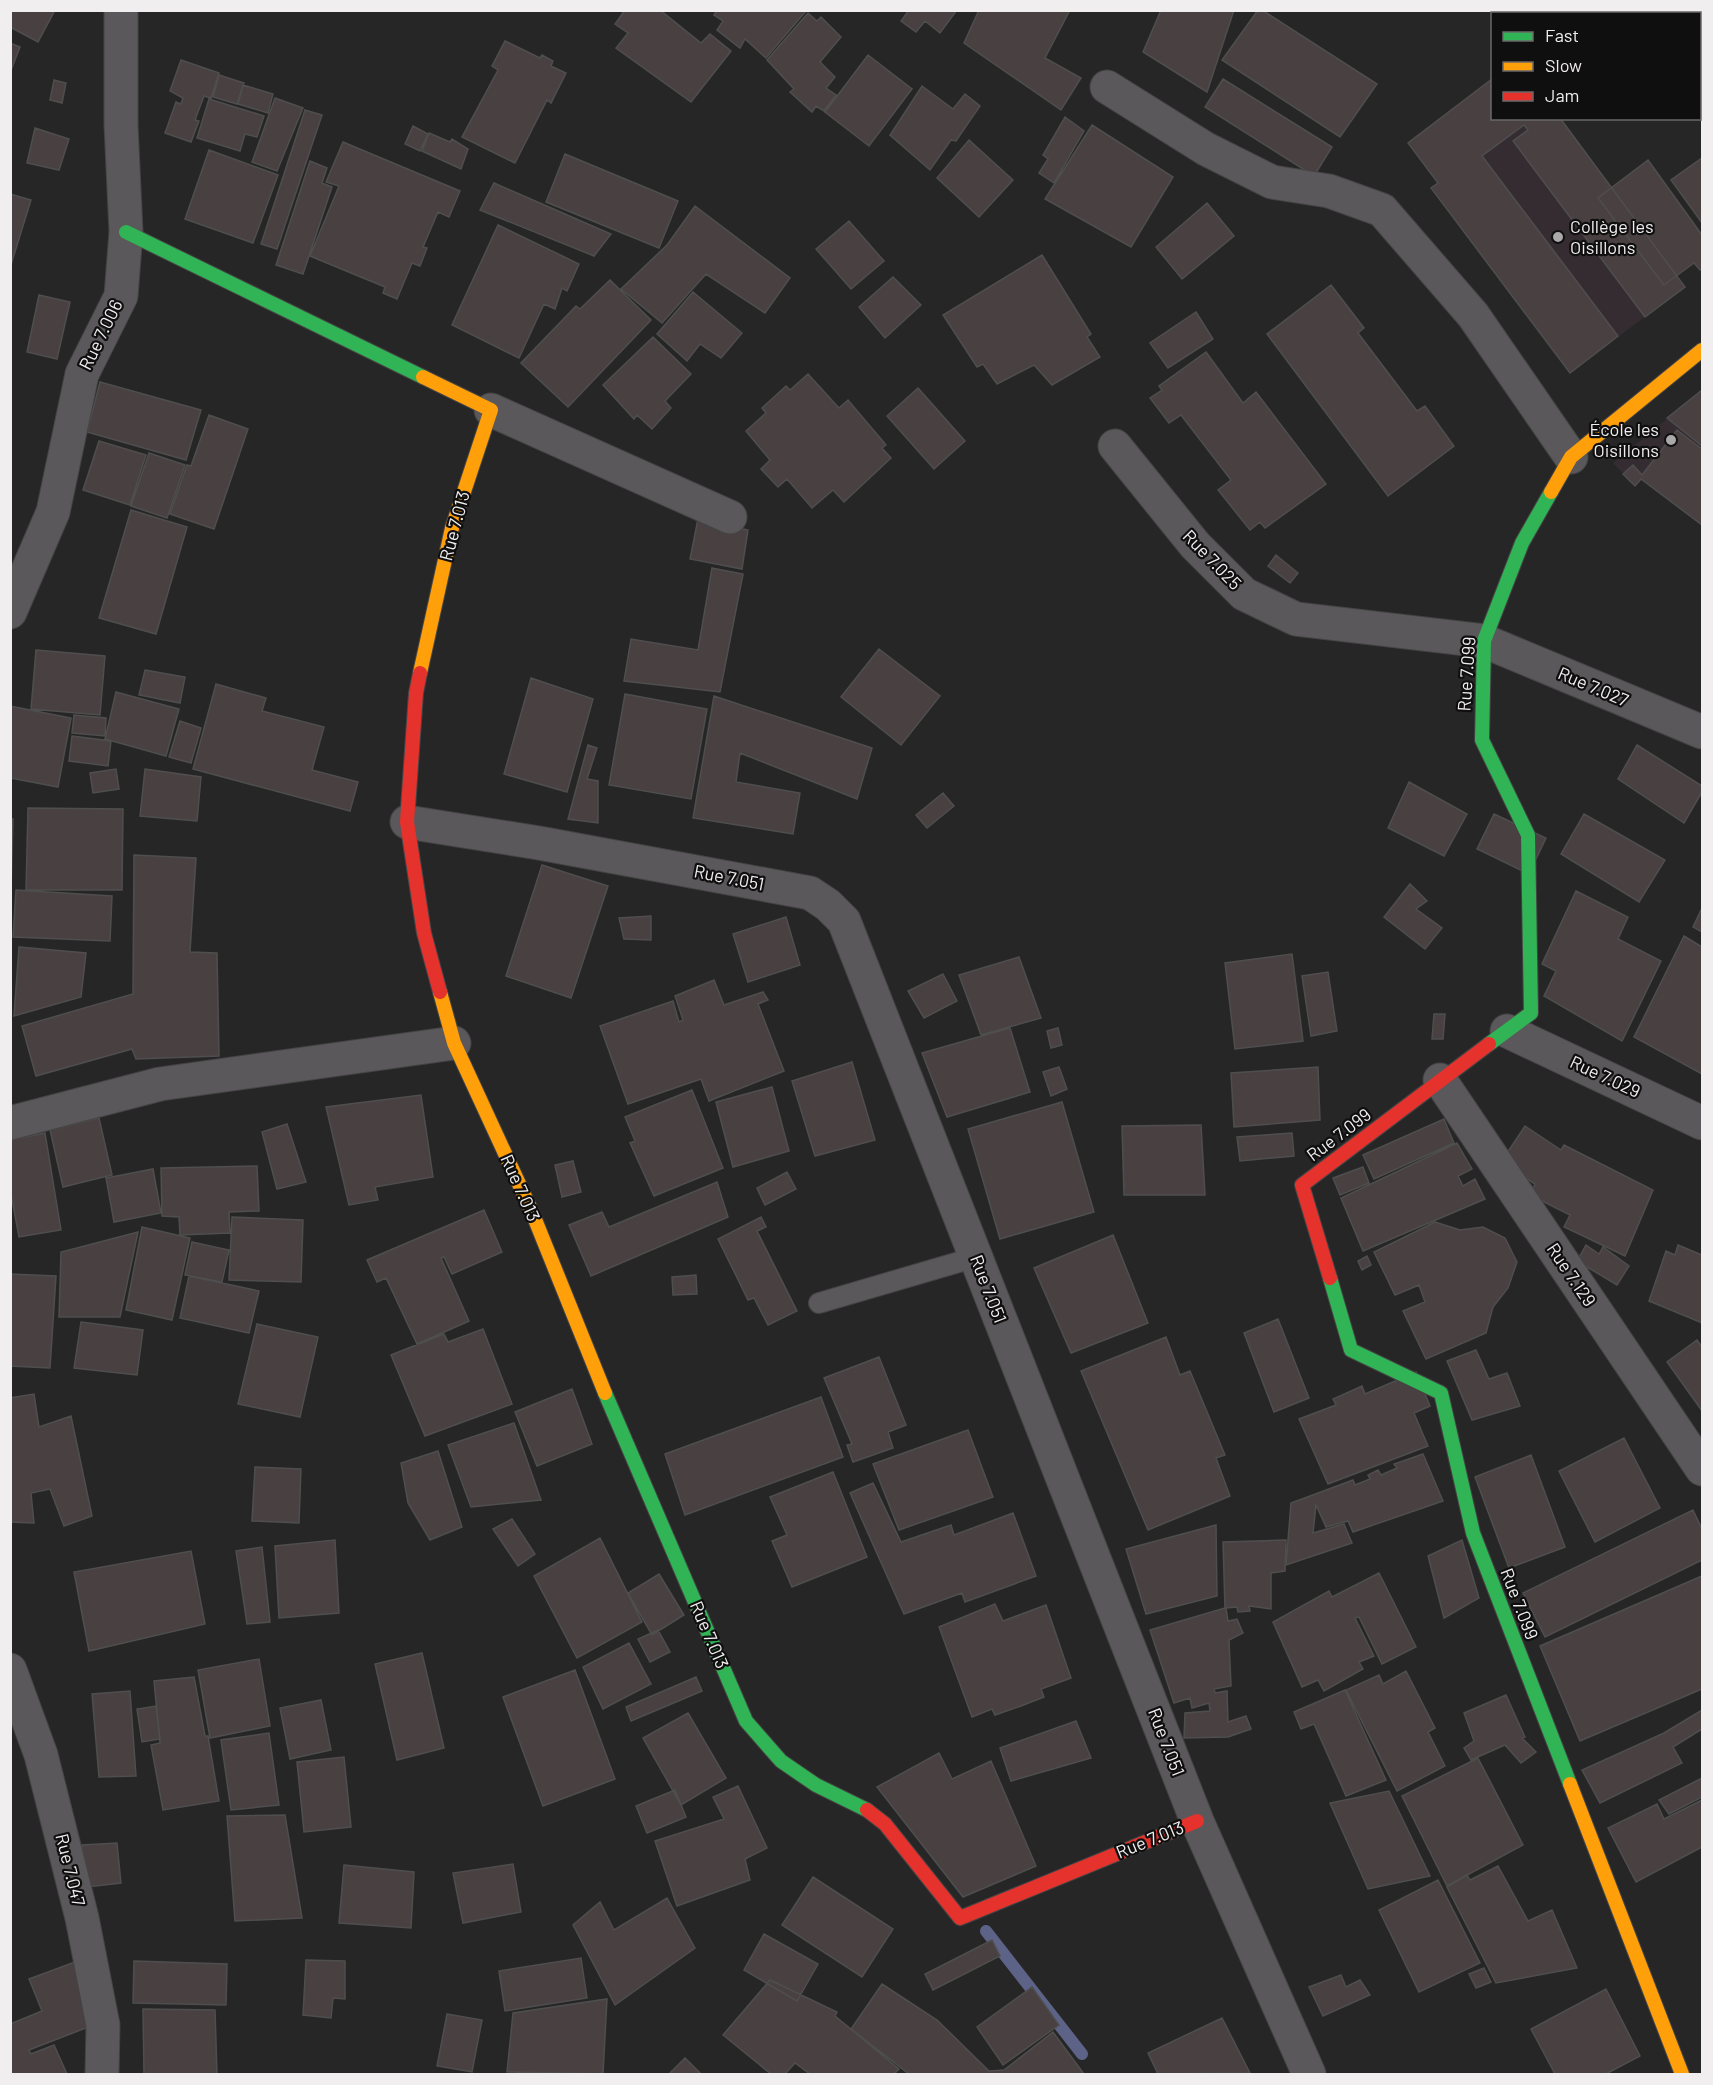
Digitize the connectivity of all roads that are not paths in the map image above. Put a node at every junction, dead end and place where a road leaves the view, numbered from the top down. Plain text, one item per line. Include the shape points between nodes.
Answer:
1 (121, 10) edge
2 (1107, 87) dead end
3 (126, 232) junction
4 (1702, 350) edge
5 (491, 410) junction
6 (1115, 446) dead end
7 (1571, 457) junction
8 (730, 517) dead end
9 (12, 602) edge
10 (1484, 641) junction
11 (1702, 732) edge
12 (407, 822) junction
13 (1507, 1031) junction
14 (454, 1043) junction
15 (1440, 1080) junction
16 (10, 1123) edge
17 (1702, 1123) edge
18 (976, 1257) junction
19 (819, 1303) dead end
20 (1702, 1469) edge
21 (10, 1670) edge
22 (1197, 1821) junction
23 (102, 2074) edge
24 (1309, 2074) edge
25 (1682, 2074) edge

1 - 3 street, Rue 7.006
2 - 7 street via 1206,149 1272,182 1329,191 1382,210 1473,315
3 - 5 street
3 - 9 street, Rue 7.006 via 121,296 82,374 53,512
4 - 7 street, Rue 7.099
5 - 8 street
5 - 12 street, Rue 7.013 via 452,528 416,693
6 - 10 street, Rue 7.025 via 1195,545 1244,594 1296,619
7 - 10 street, Rue 7.099 via 1522,543
10 - 11 street, Rue 7.027
10 - 13 street, Rue 7.099 via 1482,740 1528,835 1531,1013
12 - 14 street, Rue 7.013 via 424,933
12 - 18 street, Rue 7.051 via 810,893 828,904 844,921
13 - 15 street, Rue 7.099
13 - 17 street, Rue 7.029
14 - 16 street via 160,1084
14 - 22 street, Rue 7.013 via 532,1212 597,1375 746,1720 781,1761 816,1785 863,1807 885,1824 960,1918
15 - 20 street, Rue 7.129
15 - 25 street, Rue 7.099 via 1302,1185 1351,1350 1441,1393 1473,1533
18 - 19 lane
18 - 22 street, Rue 7.051
21 - 23 street, Rue 7.047 via 41,1755 82,1918 103,2025
22 - 24 street, Rue 7.051

